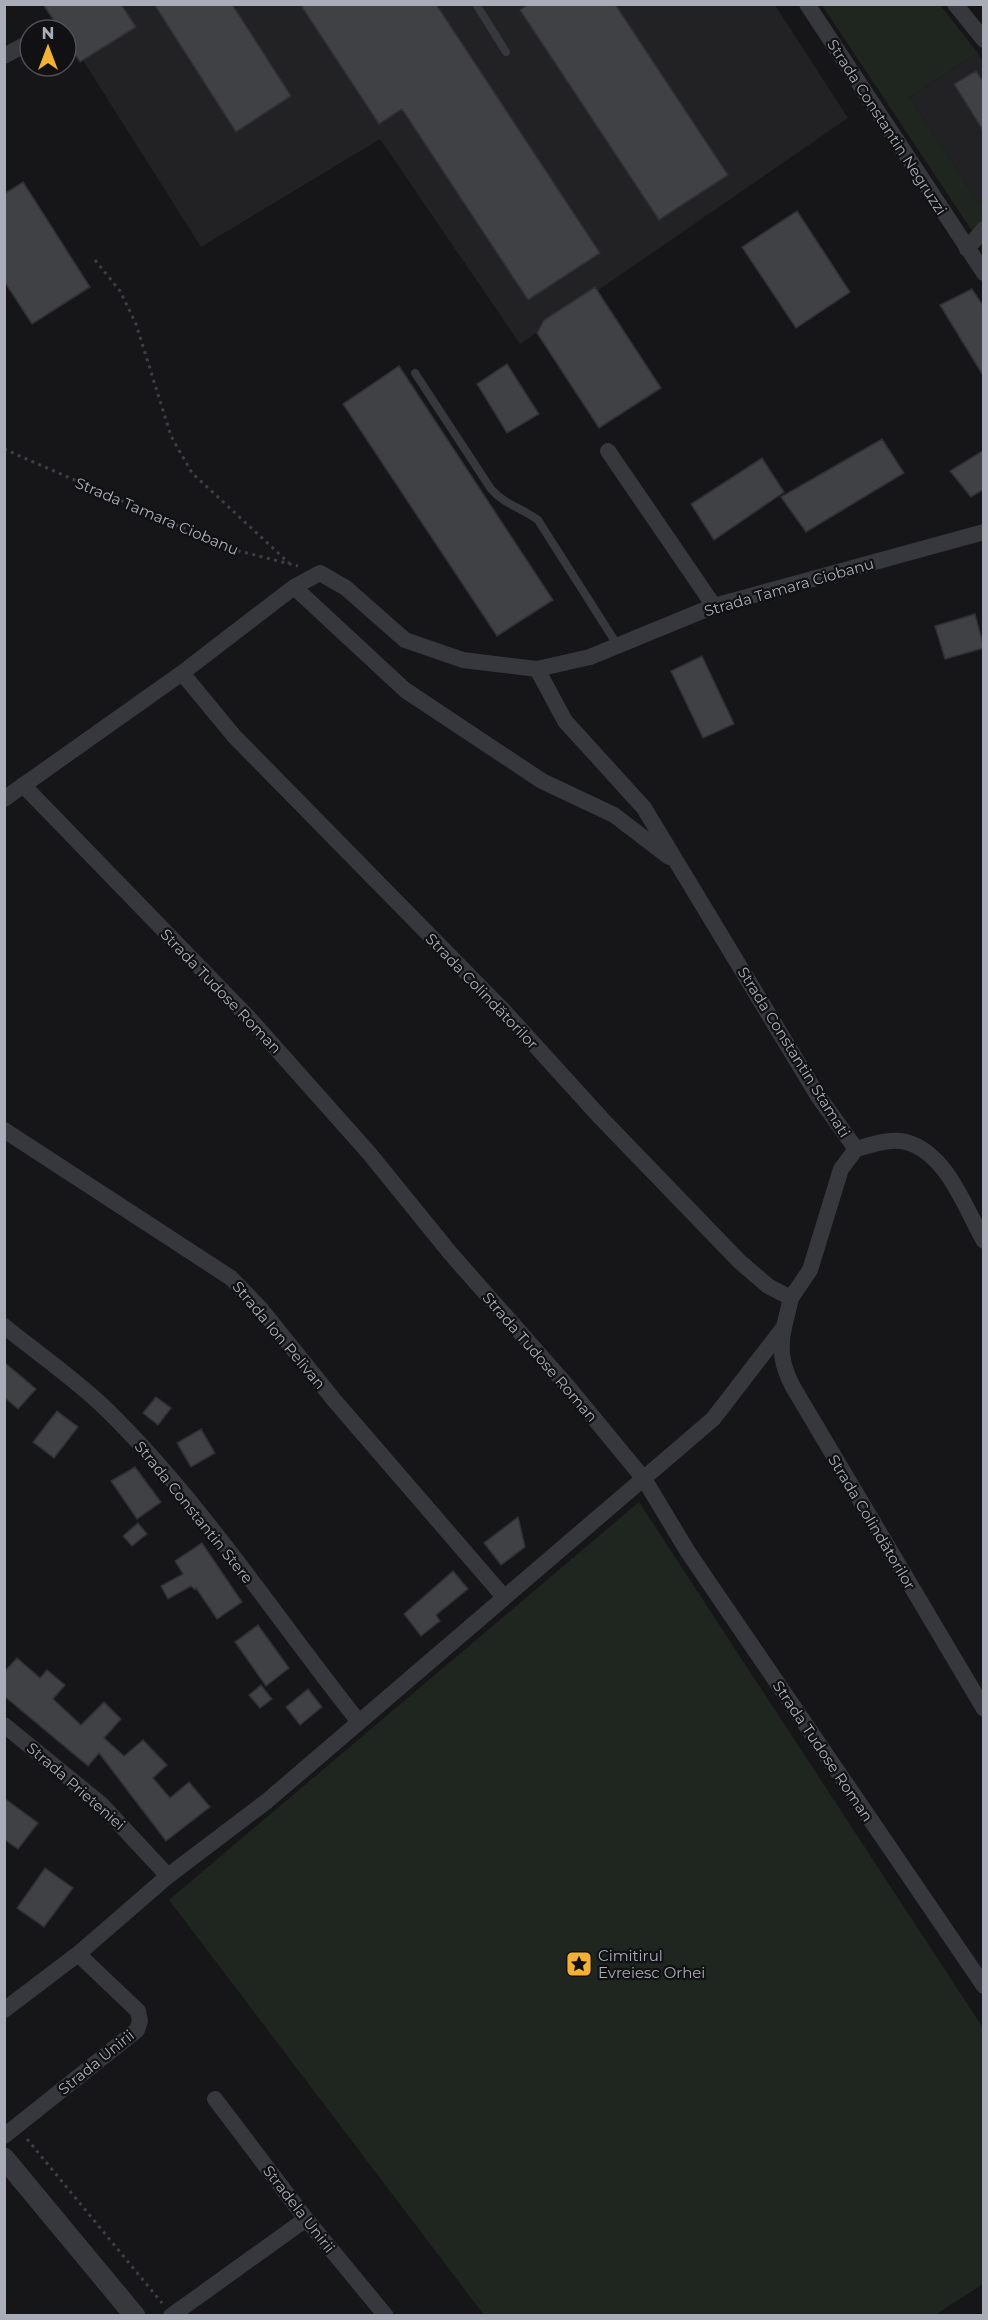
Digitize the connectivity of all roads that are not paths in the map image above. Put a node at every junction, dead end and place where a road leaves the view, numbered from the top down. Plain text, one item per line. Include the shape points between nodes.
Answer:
1 (476, 4) edge
2 (807, 4) edge
3 (955, 4) edge
4 (984, 40) edge
5 (18, 48) edge
6 (506, 52) dead end
7 (4, 56) edge
8 (984, 229) edge
9 (967, 249) junction
10 (984, 273) edge
11 (415, 373) dead end
12 (609, 451) dead end
13 (984, 532) edge
14 (294, 587) junction
15 (714, 606) junction
16 (619, 646) junction
17 (537, 669) junction
18 (182, 673) junction
19 (23, 785) junction
20 (4, 799) edge
21 (677, 862) junction
22 (4, 1130) edge
23 (856, 1149) junction
24 (984, 1241) edge
25 (791, 1298) junction
26 (4, 1326) edge
27 (784, 1327) junction
28 (644, 1479) junction
29 (504, 1597) junction
30 (984, 1709) edge
31 (359, 1722) junction
32 (4, 1725) edge
33 (168, 1876) junction
34 (78, 1954) junction
35 (984, 1986) edge
36 (4, 2010) edge
37 (216, 2099) dead end
38 (10, 2131) edge
39 (4, 2158) edge
40 (306, 2219) junction
41 (172, 2315) edge
42 (135, 2316) edge
43 (386, 2316) edge

1 - 6 lane
2 - 9 street, Strada Constantin Negruzzi
3 - 4 street
5 - 7 street
8 - 9 street
9 - 10 street, Strada Constantin Negruzzi
11 - 16 lane via 501,501 538,520
12 - 15 street
13 - 15 street, Strada Tamara Ciobanu
14 - 17 street, Strada Tamara Ciobanu via 320,573 346,588 405,640 463,660
14 - 18 street
14 - 21 street, Strada Constantin Stamati via 405,690 542,781 614,815
15 - 16 street, Strada Tamara Ciobanu
16 - 17 street, Strada Tamara Ciobanu
17 - 21 street, Strada Constantin Stamati via 565,721 644,808
18 - 19 street
18 - 25 street, Strada Colindătorilor via 234,736 503,1010 739,1261 768,1286
19 - 20 street
19 - 28 street, Strada Tudose Roman via 256,1026 369,1153
21 - 23 street, Strada Constantin Stamati via 818,1096
22 - 29 street, Strada Ion Pelivan via 231,1278
23 - 24 street, Strada Constantin Stamati via 882,1142 905,1142 922,1150 944,1169
23 - 25 street via 841,1169 810,1270
25 - 27 street, Strada Colindătorilor
26 - 31 street, Strada Constantin Stere via 106,1409 156,1463 210,1527
27 - 28 street via 713,1419
27 - 30 street, Strada Colindătorilor via 782,1363 793,1387
28 - 29 street
28 - 35 street, Strada Tudose Roman via 695,1562
29 - 31 street
31 - 33 street
32 - 33 street, Strada Prieteniei via 101,1804
33 - 34 street
34 - 36 street
34 - 38 street, Strada Unirii via 138,2011 137,2030
37 - 40 street, Stradela Unirii
39 - 42 street
40 - 41 street
40 - 43 street, Stradela Unirii

